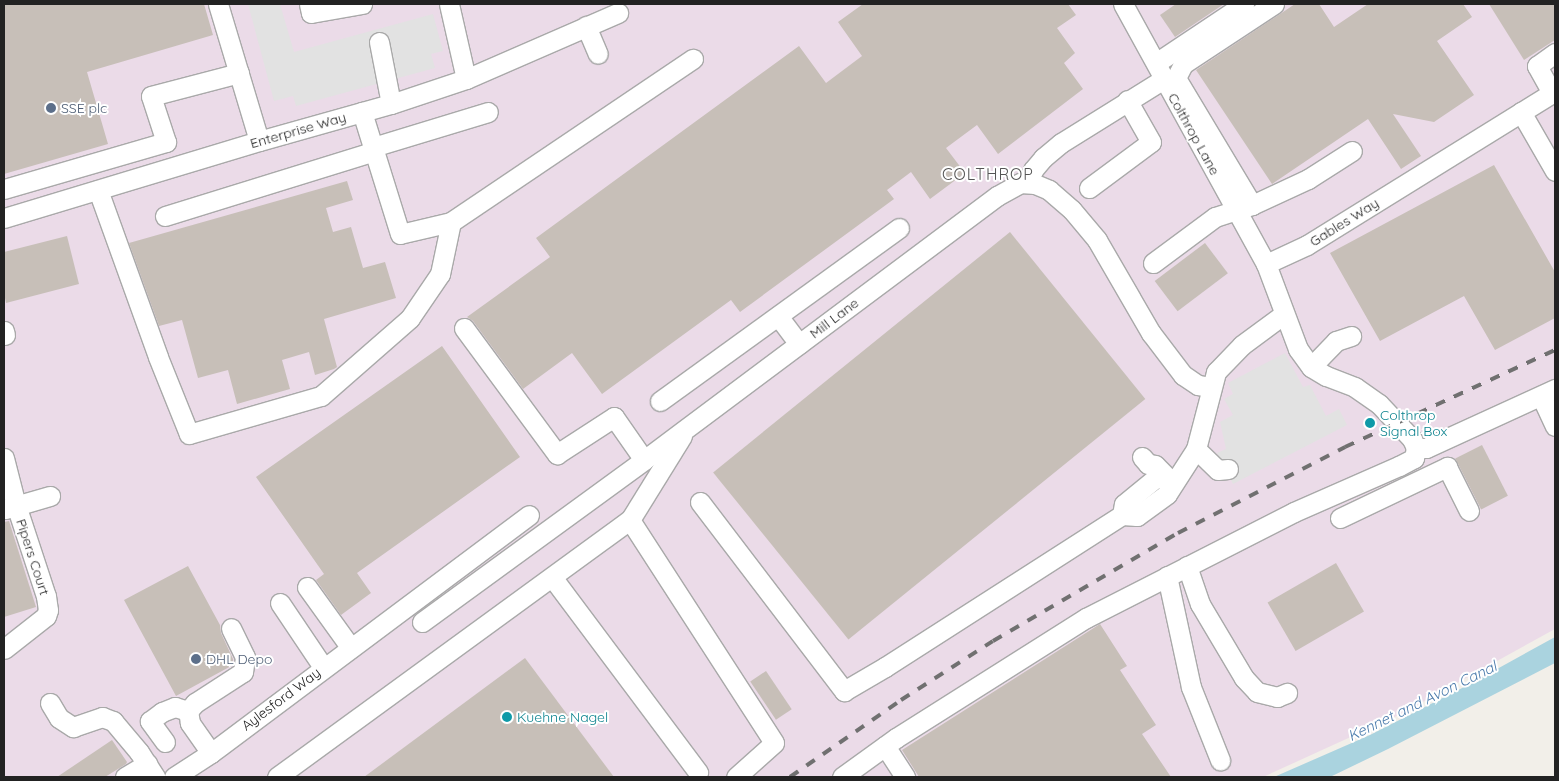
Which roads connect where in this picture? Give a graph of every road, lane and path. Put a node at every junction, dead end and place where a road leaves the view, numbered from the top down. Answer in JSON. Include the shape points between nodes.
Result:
{"nodes":[{"id":1,"x":218,"y":4,"type":"edge"},
{"id":2,"x":309,"y":4,"type":"edge"},
{"id":3,"x":362,"y":4,"type":"edge"},
{"id":4,"x":449,"y":4,"type":"edge"},
{"id":5,"x":1123,"y":4,"type":"edge"},
{"id":6,"x":1244,"y":4,"type":"edge"},
{"id":7,"x":1274,"y":4,"type":"edge"},
{"id":8,"x":618,"y":13,"type":"dead end"},
{"id":9,"x":586,"y":26,"type":"junction"},
{"id":10,"x":379,"y":42,"type":"dead end"},
{"id":11,"x":1555,"y":53,"type":"edge"},
{"id":12,"x":598,"y":54,"type":"dead end"},
{"id":13,"x":693,"y":59,"type":"dead end"},
{"id":14,"x":1160,"y":71,"type":"junction"},
{"id":15,"x":239,"y":73,"type":"junction"},
{"id":16,"x":466,"y":79,"type":"junction"},
{"id":17,"x":1554,"y":92,"type":"edge"},
{"id":18,"x":1127,"y":100,"type":"junction"},
{"id":19,"x":391,"y":104,"type":"junction"},
{"id":20,"x":362,"y":112,"type":"junction"},
{"id":21,"x":488,"y":112,"type":"dead end"},
{"id":22,"x":1521,"y":112,"type":"junction"},
{"id":23,"x":259,"y":141,"type":"junction"},
{"id":24,"x":373,"y":146,"type":"junction"},
{"id":25,"x":1352,"y":151,"type":"dead end"},
{"id":26,"x":1555,"y":171,"type":"edge"},
{"id":27,"x":1028,"y":182,"type":"junction"},
{"id":28,"x":1089,"y":188,"type":"dead end"},
{"id":29,"x":4,"y":189,"type":"edge"},
{"id":30,"x":98,"y":190,"type":"junction"},
{"id":31,"x":1244,"y":207,"type":"junction"},
{"id":32,"x":165,"y":216,"type":"dead end"},
{"id":33,"x":4,"y":218,"type":"edge"},
{"id":34,"x":450,"y":222,"type":"junction"},
{"id":35,"x":914,"y":258,"type":"junction"},
{"id":36,"x":1153,"y":263,"type":"dead end"},
{"id":37,"x":1266,"y":264,"type":"junction"},
{"id":38,"x":1284,"y":314,"type":"junction"},
{"id":39,"x":778,"y":316,"type":"junction"},
{"id":40,"x":464,"y":328,"type":"dead end"},
{"id":41,"x":1351,"y":336,"type":"dead end"},
{"id":42,"x":800,"y":344,"type":"junction"},
{"id":43,"x":1311,"y":367,"type":"junction"},
{"id":44,"x":1211,"y":388,"type":"junction"},
{"id":45,"x":1548,"y":392,"type":"edge"},
{"id":46,"x":660,"y":401,"type":"dead end"},
{"id":47,"x":688,"y":426,"type":"junction"},
{"id":48,"x":1555,"y":426,"type":"edge"},
{"id":49,"x":1416,"y":448,"type":"junction"},
{"id":50,"x":1196,"y":449,"type":"junction"},
{"id":51,"x":1149,"y":457,"type":"dead end"},
{"id":52,"x":4,"y":458,"type":"edge"},
{"id":53,"x":644,"y":460,"type":"junction"},
{"id":54,"x":1228,"y":469,"type":"dead end"},
{"id":55,"x":1173,"y":483,"type":"junction"},
{"id":56,"x":50,"y":496,"type":"dead end"},
{"id":57,"x":1323,"y":498,"type":"junction"},
{"id":58,"x":700,"y":502,"type":"dead end"},
{"id":59,"x":10,"y":507,"type":"edge"},
{"id":60,"x":1469,"y":512,"type":"dead end"},
{"id":61,"x":529,"y":515,"type":"dead end"},
{"id":62,"x":630,"y":520,"type":"junction"},
{"id":63,"x":1187,"y":566,"type":"junction"},
{"id":64,"x":1167,"y":576,"type":"junction"},
{"id":65,"x":552,"y":577,"type":"junction"},
{"id":66,"x":307,"y":587,"type":"dead end"},
{"id":67,"x":280,"y":603,"type":"dead end"},
{"id":68,"x":422,"y":622,"type":"dead end"},
{"id":69,"x":231,"y":628,"type":"dead end"},
{"id":70,"x":351,"y":648,"type":"junction"},
{"id":71,"x":4,"y":649,"type":"edge"},
{"id":72,"x":323,"y":667,"type":"junction"},
{"id":73,"x":1287,"y":693,"type":"dead end"},
{"id":74,"x":50,"y":703,"type":"dead end"},
{"id":75,"x":188,"y":711,"type":"junction"},
{"id":76,"x":165,"y":742,"type":"dead end"},
{"id":77,"x":885,"y":746,"type":"junction"},
{"id":78,"x":211,"y":753,"type":"junction"},
{"id":79,"x":1220,"y":760,"type":"dead end"},
{"id":80,"x":151,"y":771,"type":"edge"},
{"id":81,"x":698,"y":772,"type":"dead end"},
{"id":82,"x":125,"y":777,"type":"edge"},
{"id":83,"x":174,"y":777,"type":"edge"},
{"id":84,"x":277,"y":777,"type":"edge"},
{"id":85,"x":736,"y":777,"type":"edge"},
{"id":86,"x":842,"y":777,"type":"edge"},
{"id":87,"x":905,"y":777,"type":"edge"}],
"edges":[{"from":1,"to":15,"type":"street"},
{"from":2,"to":3,"type":"street","via":[[311,14]]},
{"from":4,"to":16,"type":"street"},
{"from":5,"to":14,"type":"street","name":"Colthrop Lane"},
{"from":6,"to":14,"type":"street"},
{"from":7,"to":31,"type":"street","via":[[1183,64],[1176,78]]},
{"from":8,"to":9,"type":"street","name":"Enterprise Way"},
{"from":9,"to":12,"type":"street"},
{"from":9,"to":16,"type":"street","name":"Enterprise Way"},
{"from":10,"to":19,"type":"street"},
{"from":11,"to":17,"type":"street","via":[[1537,66]]},
{"from":13,"to":34,"type":"street"},
{"from":14,"to":18,"type":"street"},
{"from":14,"to":31,"type":"street","name":"Colthrop Lane"},
{"from":15,"to":23,"type":"street"},
{"from":15,"to":29,"type":"street","via":[[151,96],[166,142]]},
{"from":16,"to":19,"type":"street","name":"Enterprise Way"},
{"from":17,"to":22,"type":"street","name":"Gables Way"},
{"from":18,"to":27,"type":"street","via":[[1043,158]]},
{"from":18,"to":28,"type":"street","via":[[1151,142]]},
{"from":19,"to":20,"type":"street","name":"Enterprise Way"},
{"from":20,"to":23,"type":"street","name":"Enterprise Way"},
{"from":20,"to":24,"type":"street"},
{"from":21,"to":24,"type":"street"},
{"from":22,"to":26,"type":"street"},
{"from":22,"to":37,"type":"street","name":"Gables Way","via":[[1306,245]]},
{"from":23,"to":30,"type":"street","name":"Enterprise Way"},
{"from":24,"to":32,"type":"street","via":[[368,153]]},
{"from":24,"to":34,"type":"street","via":[[400,234]]},
{"from":25,"to":31,"type":"street","via":[[1308,179]]},
{"from":27,"to":35,"type":"street","name":"Mill Lane","via":[[997,196]]},
{"from":27,"to":44,"type":"street","via":[[1049,190],[1072,210],[1097,240],[1151,333],[1183,375]]},
{"from":30,"to":33,"type":"street","name":"Enterprise Way"},
{"from":30,"to":34,"type":"street","via":[[189,434],[321,396],[410,318],[440,274]]},
{"from":31,"to":36,"type":"street","via":[[1216,217]]},
{"from":31,"to":37,"type":"street","name":"Colthrop Lane"},
{"from":35,"to":39,"type":"street","via":[[896,231]]},
{"from":35,"to":42,"type":"street","name":"Mill Lane"},
{"from":37,"to":38,"type":"street"},
{"from":38,"to":43,"type":"street","via":[[1298,349]]},
{"from":38,"to":44,"type":"street","via":[[1225,360],[1216,372]]},
{"from":39,"to":42,"type":"street"},
{"from":39,"to":46,"type":"street"},
{"from":40,"to":53,"type":"street","via":[[557,454],[614,417]]},
{"from":41,"to":43,"type":"street","via":[[1336,341]]},
{"from":42,"to":47,"type":"street","name":"Mill Lane"},
{"from":43,"to":49,"type":"street","via":[[1366,394],[1408,432]]},
{"from":44,"to":50,"type":"street"},
{"from":45,"to":48,"type":"street"},
{"from":45,"to":49,"type":"street","via":[[1426,448]]},
{"from":47,"to":53,"type":"street","name":"Mill Lane"},
{"from":47,"to":62,"type":"street"},
{"from":49,"to":57,"type":"street","via":[[1416,454],[1408,462]]},
{"from":50,"to":54,"type":"street","via":[[1218,470]]},
{"from":50,"to":55,"type":"street"},
{"from":51,"to":55,"type":"street"},
{"from":52,"to":59,"type":"street"},
{"from":53,"to":68,"type":"street","name":"Mill Lane"},
{"from":55,"to":58,"type":"street","via":[[1157,476],[1124,504],[1122,515],[844,691]]},
{"from":56,"to":59,"type":"street"},
{"from":57,"to":60,"type":"street","via":[[1342,522],[1447,467]]},
{"from":57,"to":63,"type":"street"},
{"from":59,"to":71,"type":"street","name":"Pipers Court","via":[[46,596],[48,610],[46,616]]},
{"from":61,"to":70,"type":"street","name":"Aylesford Way"},
{"from":62,"to":65,"type":"street"},
{"from":62,"to":85,"type":"street","via":[[774,743]]},
{"from":63,"to":64,"type":"street"},
{"from":63,"to":73,"type":"street","via":[[1200,604],[1244,678],[1257,692],[1277,697]]},
{"from":64,"to":77,"type":"street","via":[[1086,618]]},
{"from":64,"to":79,"type":"street","via":[[1191,688]]},
{"from":65,"to":81,"type":"street"},
{"from":65,"to":84,"type":"street"},
{"from":66,"to":70,"type":"street"},
{"from":67,"to":72,"type":"street"},
{"from":69,"to":75,"type":"street","via":[[246,657],[243,672]]},
{"from":70,"to":72,"type":"street","name":"Aylesford Way"},
{"from":72,"to":78,"type":"street","name":"Aylesford Way"},
{"from":74,"to":80,"type":"street","via":[[60,718],[73,726],[102,717],[113,721]]},
{"from":75,"to":76,"type":"street","via":[[175,707],[150,721]]},
{"from":75,"to":78,"type":"street","via":[[190,723]]},
{"from":77,"to":86,"type":"street"},
{"from":77,"to":87,"type":"street"},
{"from":78,"to":83,"type":"street","name":"Aylesford Way"},
{"from":80,"to":82,"type":"street"}]}
